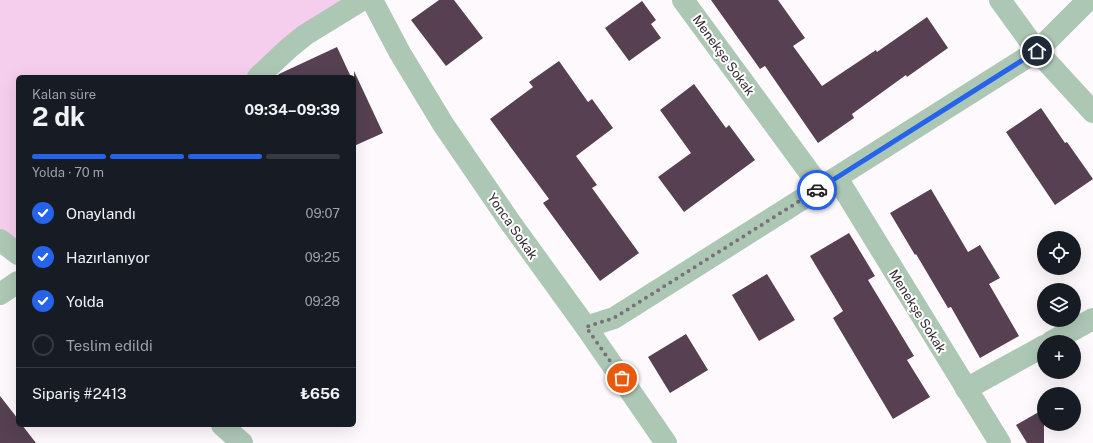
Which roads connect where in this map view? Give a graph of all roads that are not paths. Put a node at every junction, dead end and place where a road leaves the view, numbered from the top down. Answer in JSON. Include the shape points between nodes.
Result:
{"nodes":[{"id":1,"x":362,"y":0,"type":"edge"},
{"id":2,"x":372,"y":0,"type":"edge"},
{"id":3,"x":683,"y":0,"type":"edge"},
{"id":4,"x":1000,"y":0,"type":"edge"},
{"id":5,"x":1088,"y":0,"type":"edge"},
{"id":6,"x":1037,"y":51,"type":"junction"},
{"id":7,"x":260,"y":75,"type":"edge"},
{"id":8,"x":1093,"y":112,"type":"edge"},
{"id":9,"x":829,"y":183,"type":"junction"},
{"id":10,"x":0,"y":240,"type":"edge"},
{"id":11,"x":16,"y":252,"type":"edge"},
{"id":12,"x":16,"y":283,"type":"edge"},
{"id":13,"x":0,"y":294,"type":"edge"},
{"id":14,"x":1093,"y":319,"type":"edge"},
{"id":15,"x":586,"y":327,"type":"junction"},
{"id":16,"x":1064,"y":335,"type":"edge"},
{"id":17,"x":1037,"y":350,"type":"edge"},
{"id":18,"x":966,"y":389,"type":"junction"},
{"id":19,"x":224,"y":427,"type":"edge"},
{"id":20,"x":242,"y":443,"type":"edge"},
{"id":21,"x":666,"y":443,"type":"edge"},
{"id":22,"x":1000,"y":443,"type":"edge"}],
"edges":[{"from":1,"to":7,"type":"street","via":[[305,35]]},
{"from":2,"to":15,"type":"street","name":"Yonca Sokak","via":[[400,53],[443,124]]},
{"from":3,"to":9,"type":"street","name":"Menekşe Sokak"},
{"from":4,"to":6,"type":"street"},
{"from":5,"to":6,"type":"street"},
{"from":6,"to":8,"type":"street"},
{"from":6,"to":9,"type":"street"},
{"from":9,"to":15,"type":"street","via":[[614,318]]},
{"from":9,"to":18,"type":"street","name":"Menekşe Sokak"},
{"from":10,"to":11,"type":"street"},
{"from":12,"to":13,"type":"street"},
{"from":14,"to":16,"type":"street"},
{"from":15,"to":21,"type":"street","name":"Yonca Sokak"},
{"from":17,"to":18,"type":"street"},
{"from":18,"to":22,"type":"street","name":"Menekşe Sokak"},
{"from":19,"to":20,"type":"street"}]}
